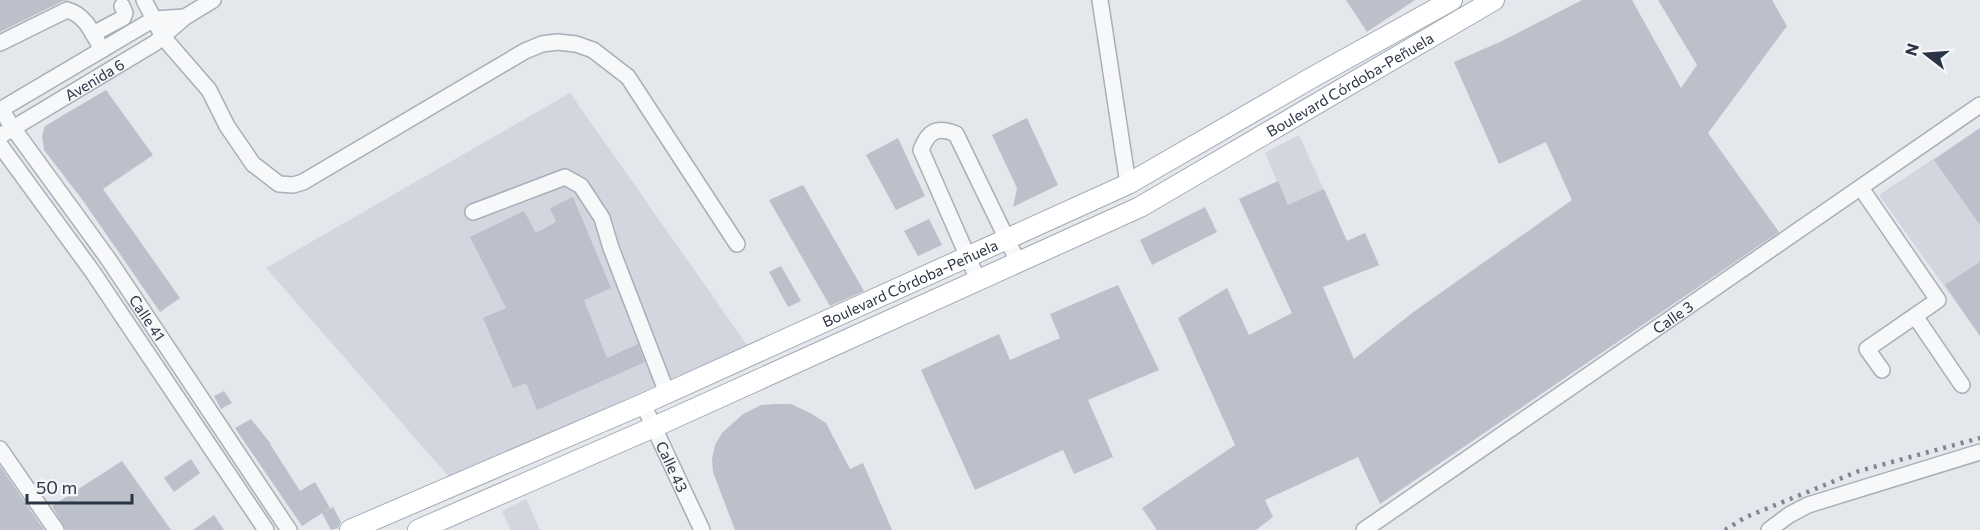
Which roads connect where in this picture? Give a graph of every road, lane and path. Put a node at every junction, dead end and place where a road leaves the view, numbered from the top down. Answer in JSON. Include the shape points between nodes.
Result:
{"nodes":[{"id":1,"x":144,"y":0,"type":"edge"},
{"id":2,"x":213,"y":0,"type":"edge"},
{"id":3,"x":1100,"y":0,"type":"edge"},
{"id":4,"x":1452,"y":0,"type":"edge"},
{"id":5,"x":1494,"y":0,"type":"edge"},
{"id":6,"x":122,"y":6,"type":"dead end"},
{"id":7,"x":184,"y":17,"type":"junction"},
{"id":8,"x":154,"y":20,"type":"junction"},
{"id":9,"x":93,"y":34,"type":"junction"},
{"id":10,"x":163,"y":37,"type":"junction"},
{"id":11,"x":0,"y":43,"type":"edge"},
{"id":12,"x":102,"y":50,"type":"junction"},
{"id":13,"x":1980,"y":105,"type":"edge"},
{"id":14,"x":1,"y":109,"type":"edge"},
{"id":15,"x":6,"y":132,"type":"edge"},
{"id":16,"x":0,"y":145,"type":"edge"},
{"id":17,"x":1128,"y":184,"type":"junction"},
{"id":18,"x":1861,"y":188,"type":"junction"},
{"id":19,"x":1140,"y":207,"type":"junction"},
{"id":20,"x":473,"y":212,"type":"dead end"},
{"id":21,"x":1007,"y":239,"type":"junction"},
{"id":22,"x":737,"y":244,"type":"dead end"},
{"id":23,"x":968,"y":257,"type":"junction"},
{"id":24,"x":109,"y":260,"type":"junction"},
{"id":25,"x":1018,"y":262,"type":"junction"},
{"id":26,"x":92,"y":271,"type":"junction"},
{"id":27,"x":978,"y":280,"type":"junction"},
{"id":28,"x":1915,"y":316,"type":"junction"},
{"id":29,"x":1882,"y":370,"type":"dead end"},
{"id":30,"x":1962,"y":385,"type":"dead end"},
{"id":31,"x":667,"y":393,"type":"junction"},
{"id":32,"x":643,"y":404,"type":"junction"},
{"id":33,"x":217,"y":419,"type":"junction"},
{"id":34,"x":654,"y":427,"type":"junction"},
{"id":35,"x":200,"y":429,"type":"junction"},
{"id":36,"x":0,"y":449,"type":"edge"},
{"id":37,"x":1980,"y":452,"type":"edge"},
{"id":38,"x":56,"y":530,"type":"edge"},
{"id":39,"x":266,"y":530,"type":"edge"},
{"id":40,"x":289,"y":530,"type":"edge"},
{"id":41,"x":350,"y":530,"type":"edge"},
{"id":42,"x":418,"y":530,"type":"edge"},
{"id":43,"x":702,"y":530,"type":"edge"},
{"id":44,"x":1364,"y":530,"type":"edge"},
{"id":45,"x":1769,"y":530,"type":"edge"}],
"edges":[{"from":1,"to":8,"type":"street"},
{"from":2,"to":7,"type":"street","name":"Avenida 6"},
{"from":3,"to":17,"type":"street"},
{"from":4,"to":17,"type":"main road","name":"Boulevard Córdoba-Peñuela"},
{"from":5,"to":19,"type":"main road","name":"Boulevard Córdoba-Peñuela"},
{"from":6,"to":9,"type":"street","via":[[123,18]]},
{"from":7,"to":8,"type":"street","name":"Avenida 6"},
{"from":7,"to":10,"type":"street","name":"Avenida 6"},
{"from":8,"to":10,"type":"street"},
{"from":8,"to":12,"type":"street","name":"Avenida 6"},
{"from":9,"to":11,"type":"street","via":[[78,14],[67,10]]},
{"from":9,"to":12,"type":"street"},
{"from":10,"to":15,"type":"street","name":"Avenida 6"},
{"from":10,"to":22,"type":"street","via":[[209,90],[253,164],[285,185],[303,182],[525,51],[557,42],[584,47],[628,77]]},
{"from":12,"to":14,"type":"street","name":"Avenida 6"},
{"from":13,"to":18,"type":"street","name":"Calle 3"},
{"from":14,"to":15,"type":"street","name":"Calle 41"},
{"from":15,"to":24,"type":"street","name":"Calle 41"},
{"from":16,"to":26,"type":"street","name":"Calle 41"},
{"from":17,"to":19,"type":"main road"},
{"from":17,"to":21,"type":"main road","name":"Boulevard Córdoba-Peñuela"},
{"from":18,"to":28,"type":"street","via":[[1938,300]]},
{"from":18,"to":44,"type":"street","name":"Calle 3"},
{"from":19,"to":25,"type":"main road","name":"Boulevard Córdoba-Peñuela"},
{"from":20,"to":31,"type":"street","via":[[565,177],[581,186],[602,218]]},
{"from":21,"to":23,"type":"main road","name":"Boulevard Córdoba-Peñuela"},
{"from":21,"to":23,"type":"street","via":[[956,134],[945,129],[933,132],[921,150]]},
{"from":21,"to":25,"type":"street"},
{"from":23,"to":27,"type":"street"},
{"from":23,"to":31,"type":"main road","name":"Boulevard Córdoba-Peñuela"},
{"from":24,"to":26,"type":"street"},
{"from":24,"to":33,"type":"street","name":"Calle 41"},
{"from":25,"to":27,"type":"main road","name":"Boulevard Córdoba-Peñuela"},
{"from":26,"to":35,"type":"street","name":"Calle 41"},
{"from":27,"to":34,"type":"main road","name":"Boulevard Córdoba-Peñuela"},
{"from":28,"to":29,"type":"street","via":[[1867,349]]},
{"from":28,"to":30,"type":"street"},
{"from":31,"to":32,"type":"main road","name":"Boulevard Córdoba-Peñuela"},
{"from":32,"to":34,"type":"street","name":"Calle 43"},
{"from":32,"to":41,"type":"main road","name":"Boulevard Córdoba-Peñuela"},
{"from":33,"to":35,"type":"street"},
{"from":33,"to":40,"type":"street","name":"Calle 41"},
{"from":34,"to":42,"type":"main road","name":"Boulevard Córdoba-Peñuela"},
{"from":34,"to":43,"type":"street","name":"Calle 43"},
{"from":35,"to":39,"type":"street","name":"Calle 41"},
{"from":36,"to":38,"type":"street"},
{"from":37,"to":45,"type":"street","via":[[1808,505]]}]}
